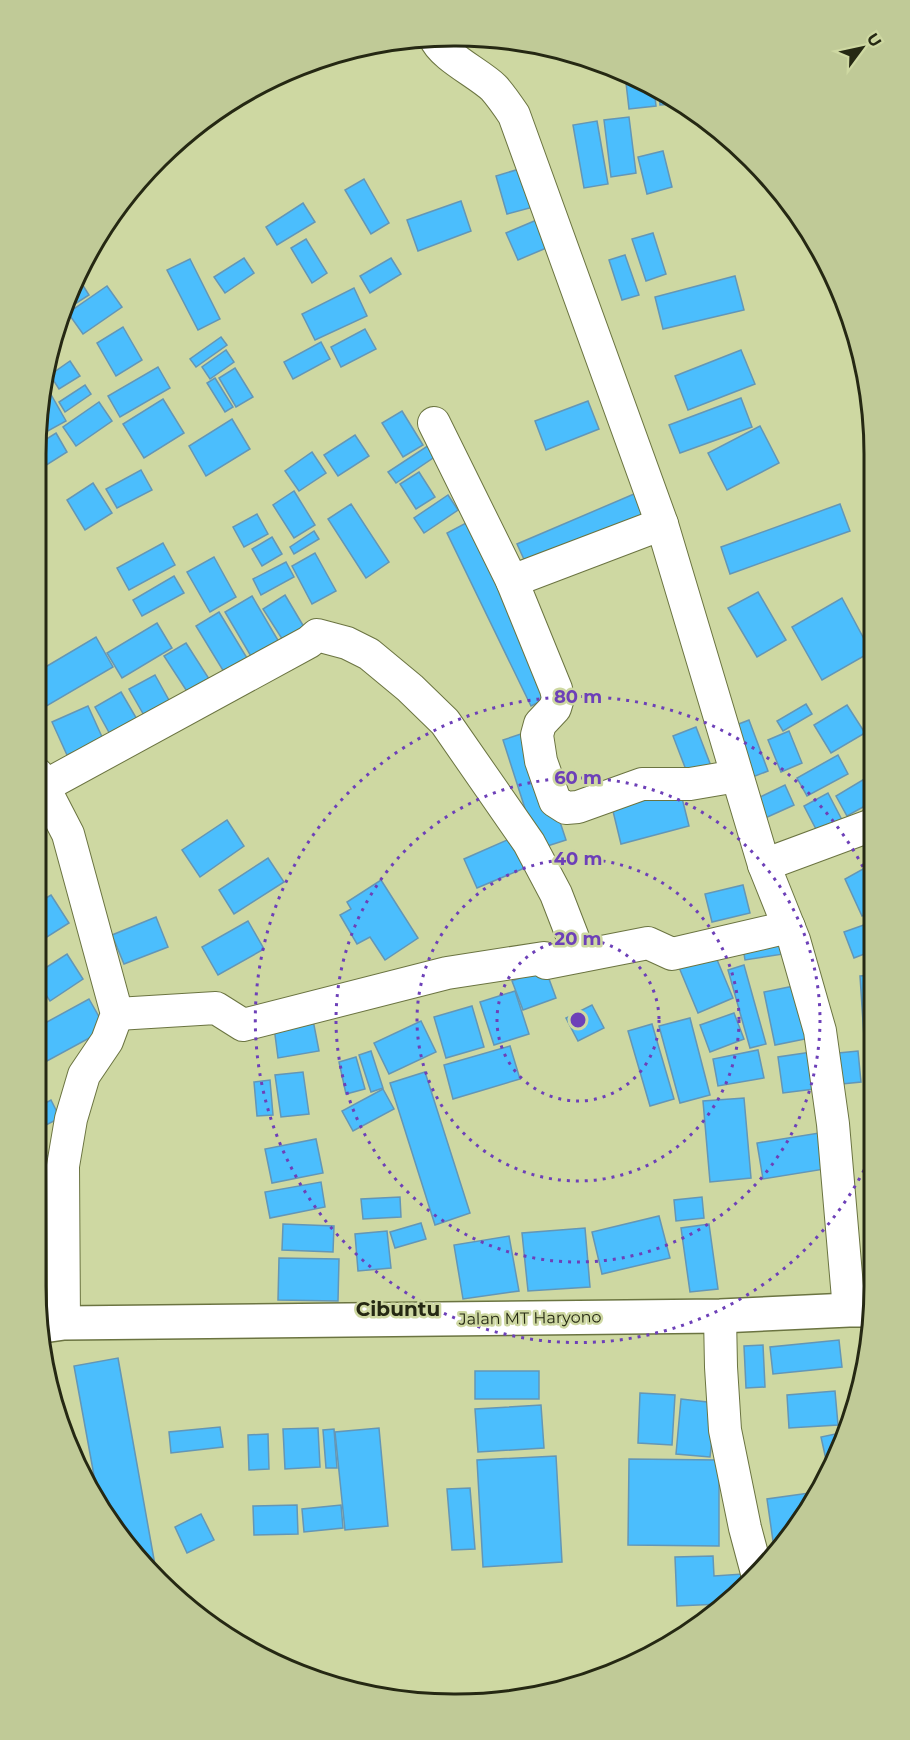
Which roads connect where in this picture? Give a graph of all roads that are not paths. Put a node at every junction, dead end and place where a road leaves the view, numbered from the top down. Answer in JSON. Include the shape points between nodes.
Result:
{"nodes":[{"id":1,"x":440,"y":47,"type":"edge"},
{"id":2,"x":434,"y":423,"type":"dead end"},
{"id":3,"x":662,"y":524,"type":"junction"},
{"id":4,"x":512,"y":581,"type":"junction"},
{"id":5,"x":737,"y":776,"type":"junction"},
{"id":6,"x":46,"y":778,"type":"edge"},
{"id":7,"x":46,"y":792,"type":"edge"},
{"id":8,"x":864,"y":828,"type":"edge"},
{"id":9,"x":764,"y":865,"type":"junction"},
{"id":10,"x":789,"y":927,"type":"junction"},
{"id":11,"x":580,"y":956,"type":"junction"},
{"id":12,"x":117,"y":1014,"type":"junction"},
{"id":13,"x":861,"y":1310,"type":"edge"},
{"id":14,"x":720,"y":1316,"type":"junction"},
{"id":15,"x":53,"y":1324,"type":"edge"},
{"id":16,"x":754,"y":1563,"type":"edge"}],
"edges":[{"from":1,"to":3,"type":"street","via":[[494,88],[514,115]]},
{"from":2,"to":4,"type":"street"},
{"from":3,"to":4,"type":"street"},
{"from":3,"to":5,"type":"street"},
{"from":4,"to":5,"type":"street","via":[[558,698],[537,735],[555,801],[566,808],[578,807],[642,784],[690,784]]},
{"from":5,"to":9,"type":"street"},
{"from":6,"to":11,"type":"street","via":[[317,635],[347,643],[369,654],[445,722],[529,843],[556,894]]},
{"from":7,"to":12,"type":"street","via":[[68,834]]},
{"from":8,"to":9,"type":"street"},
{"from":9,"to":10,"type":"street"},
{"from":10,"to":11,"type":"street","via":[[672,954],[648,943]]},
{"from":10,"to":13,"type":"street","via":[[820,1031]]},
{"from":11,"to":12,"type":"street","via":[[447,973],[243,1025],[216,1008]]},
{"from":12,"to":15,"type":"street","via":[[108,1041],[84,1075],[71,1119],[63,1166]]},
{"from":13,"to":14,"type":"main road","name":"Jalan MT Haryono"},
{"from":14,"to":15,"type":"main road","name":"Jalan MT Haryono"},
{"from":14,"to":16,"type":"street","via":[[725,1430]]}]}
